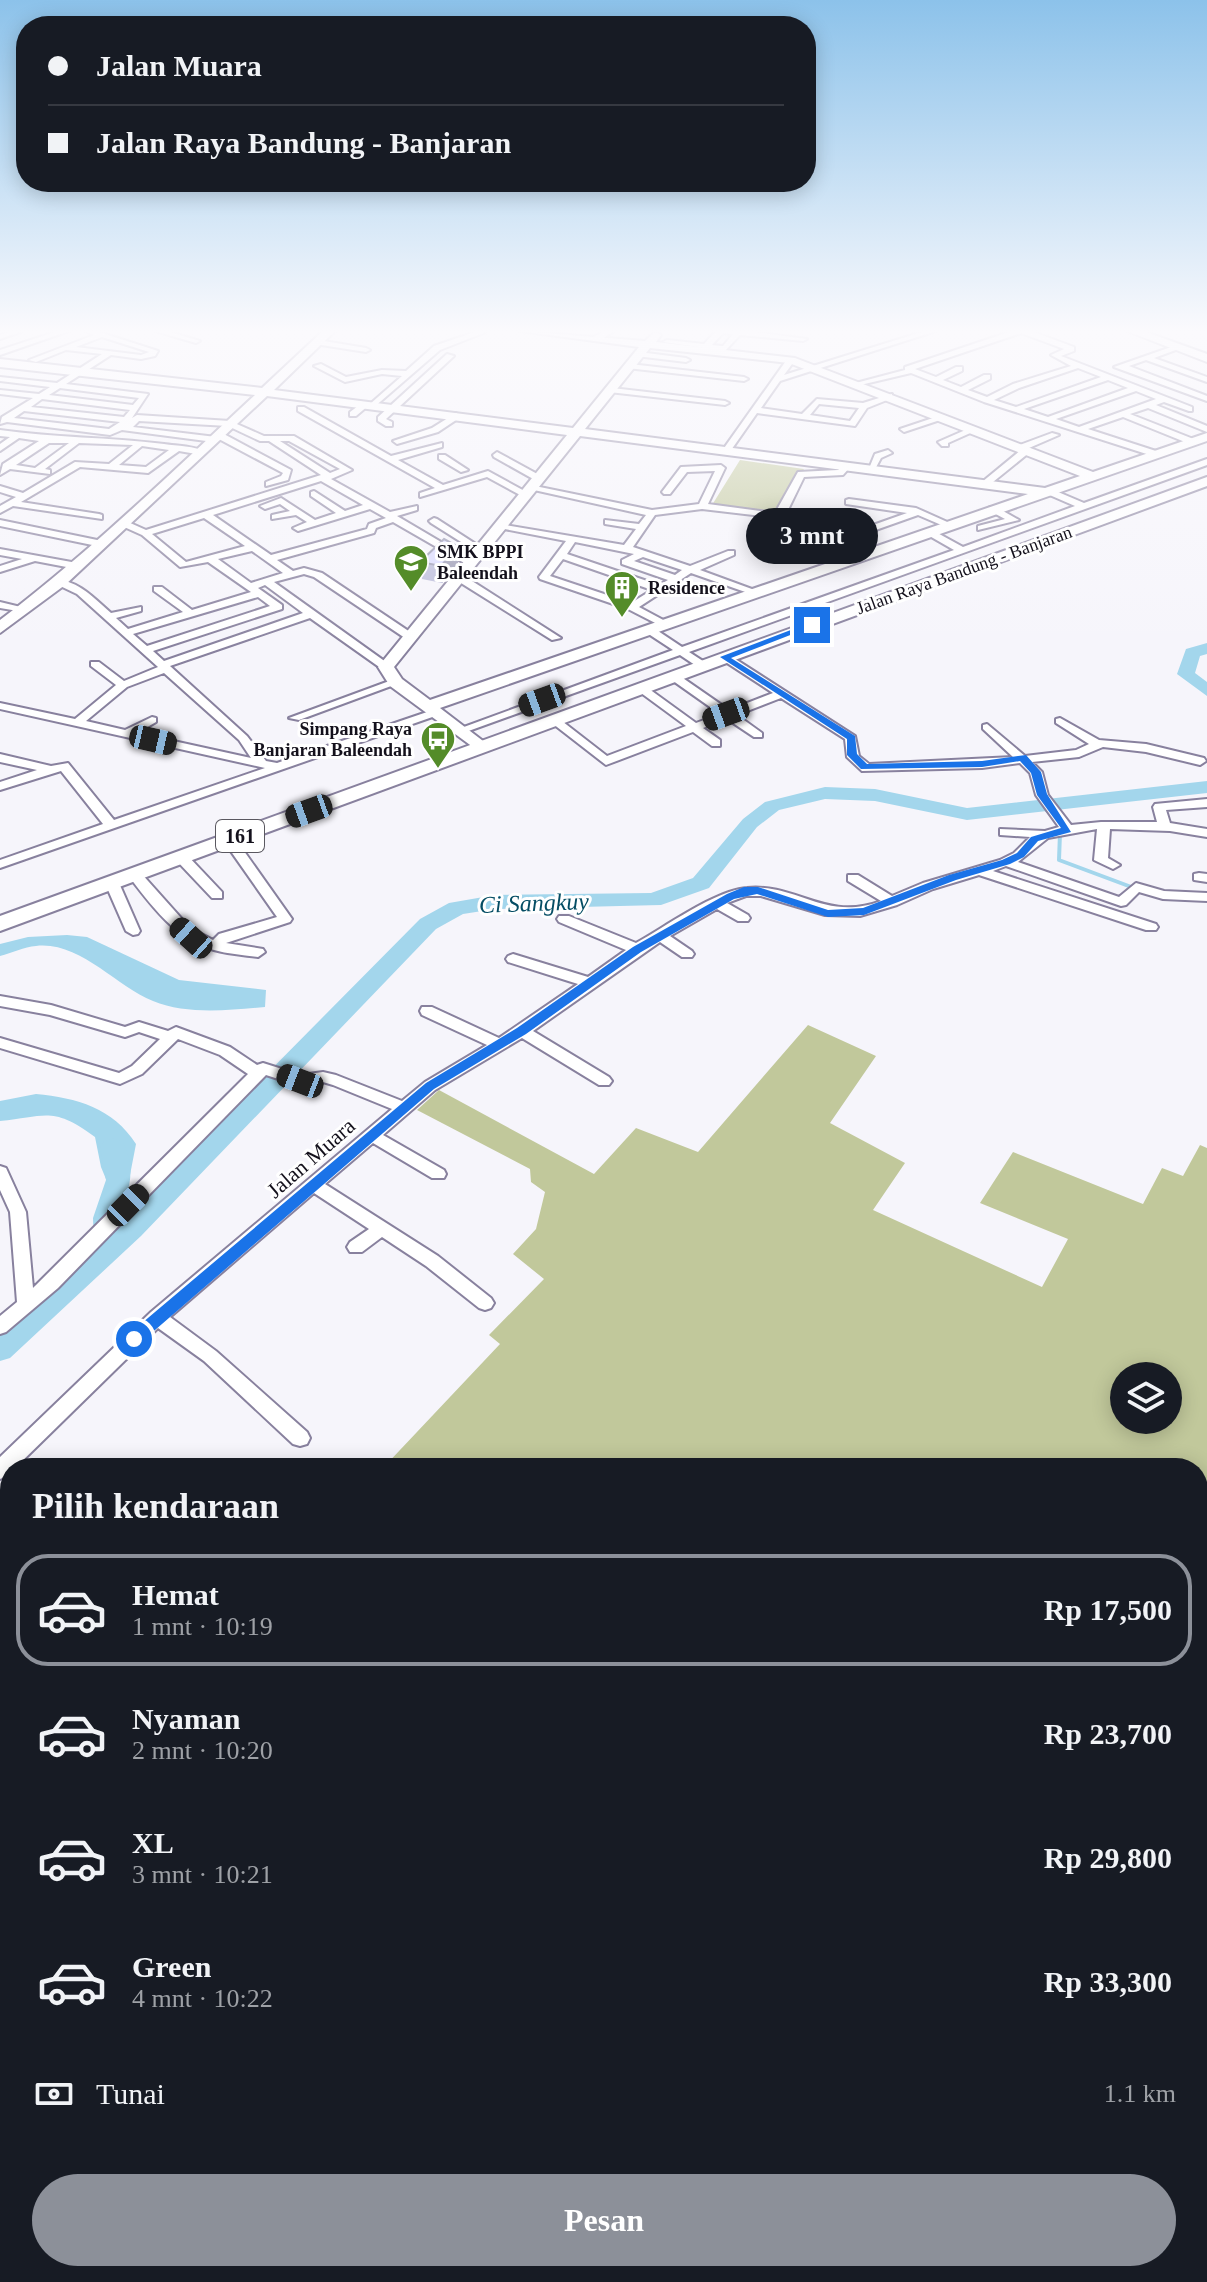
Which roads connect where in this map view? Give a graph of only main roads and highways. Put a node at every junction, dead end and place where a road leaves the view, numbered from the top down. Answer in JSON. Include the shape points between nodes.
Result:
{"nodes":[{"id":1,"x":216,"y":437,"type":"edge"},
{"id":2,"x":573,"y":437,"type":"edge"},
{"id":3,"x":621,"y":437,"type":"edge"},
{"id":4,"x":993,"y":437,"type":"edge"},
{"id":5,"x":1200,"y":439,"type":"edge"},
{"id":6,"x":1092,"y":476,"type":"junction"},
{"id":7,"x":1207,"y":481,"type":"edge"},
{"id":8,"x":1046,"y":492,"type":"junction"},
{"id":9,"x":0,"y":628,"type":"edge"},
{"id":10,"x":432,"y":709,"type":"junction"},
{"id":11,"x":481,"y":748,"type":"junction"},
{"id":12,"x":0,"y":924,"type":"edge"}],
"edges":[{"from":1,"to":9,"type":"main road","via":[[64,584]]},
{"from":2,"to":10,"type":"main road","via":[[386,667],[396,682]]},
{"from":3,"to":8,"type":"main road"},
{"from":4,"to":6,"type":"main road"},
{"from":5,"to":6,"type":"main road"},
{"from":6,"to":8,"type":"main road"},
{"from":7,"to":11,"type":"main road","name":"Jalan Raya Bandung - Banjaran","number":"161"},
{"from":8,"to":10,"type":"main road"},
{"from":10,"to":11,"type":"main road"},
{"from":11,"to":12,"type":"main road","name":"Jalan Raya Bandung - Banjaran","number":"161"}]}
